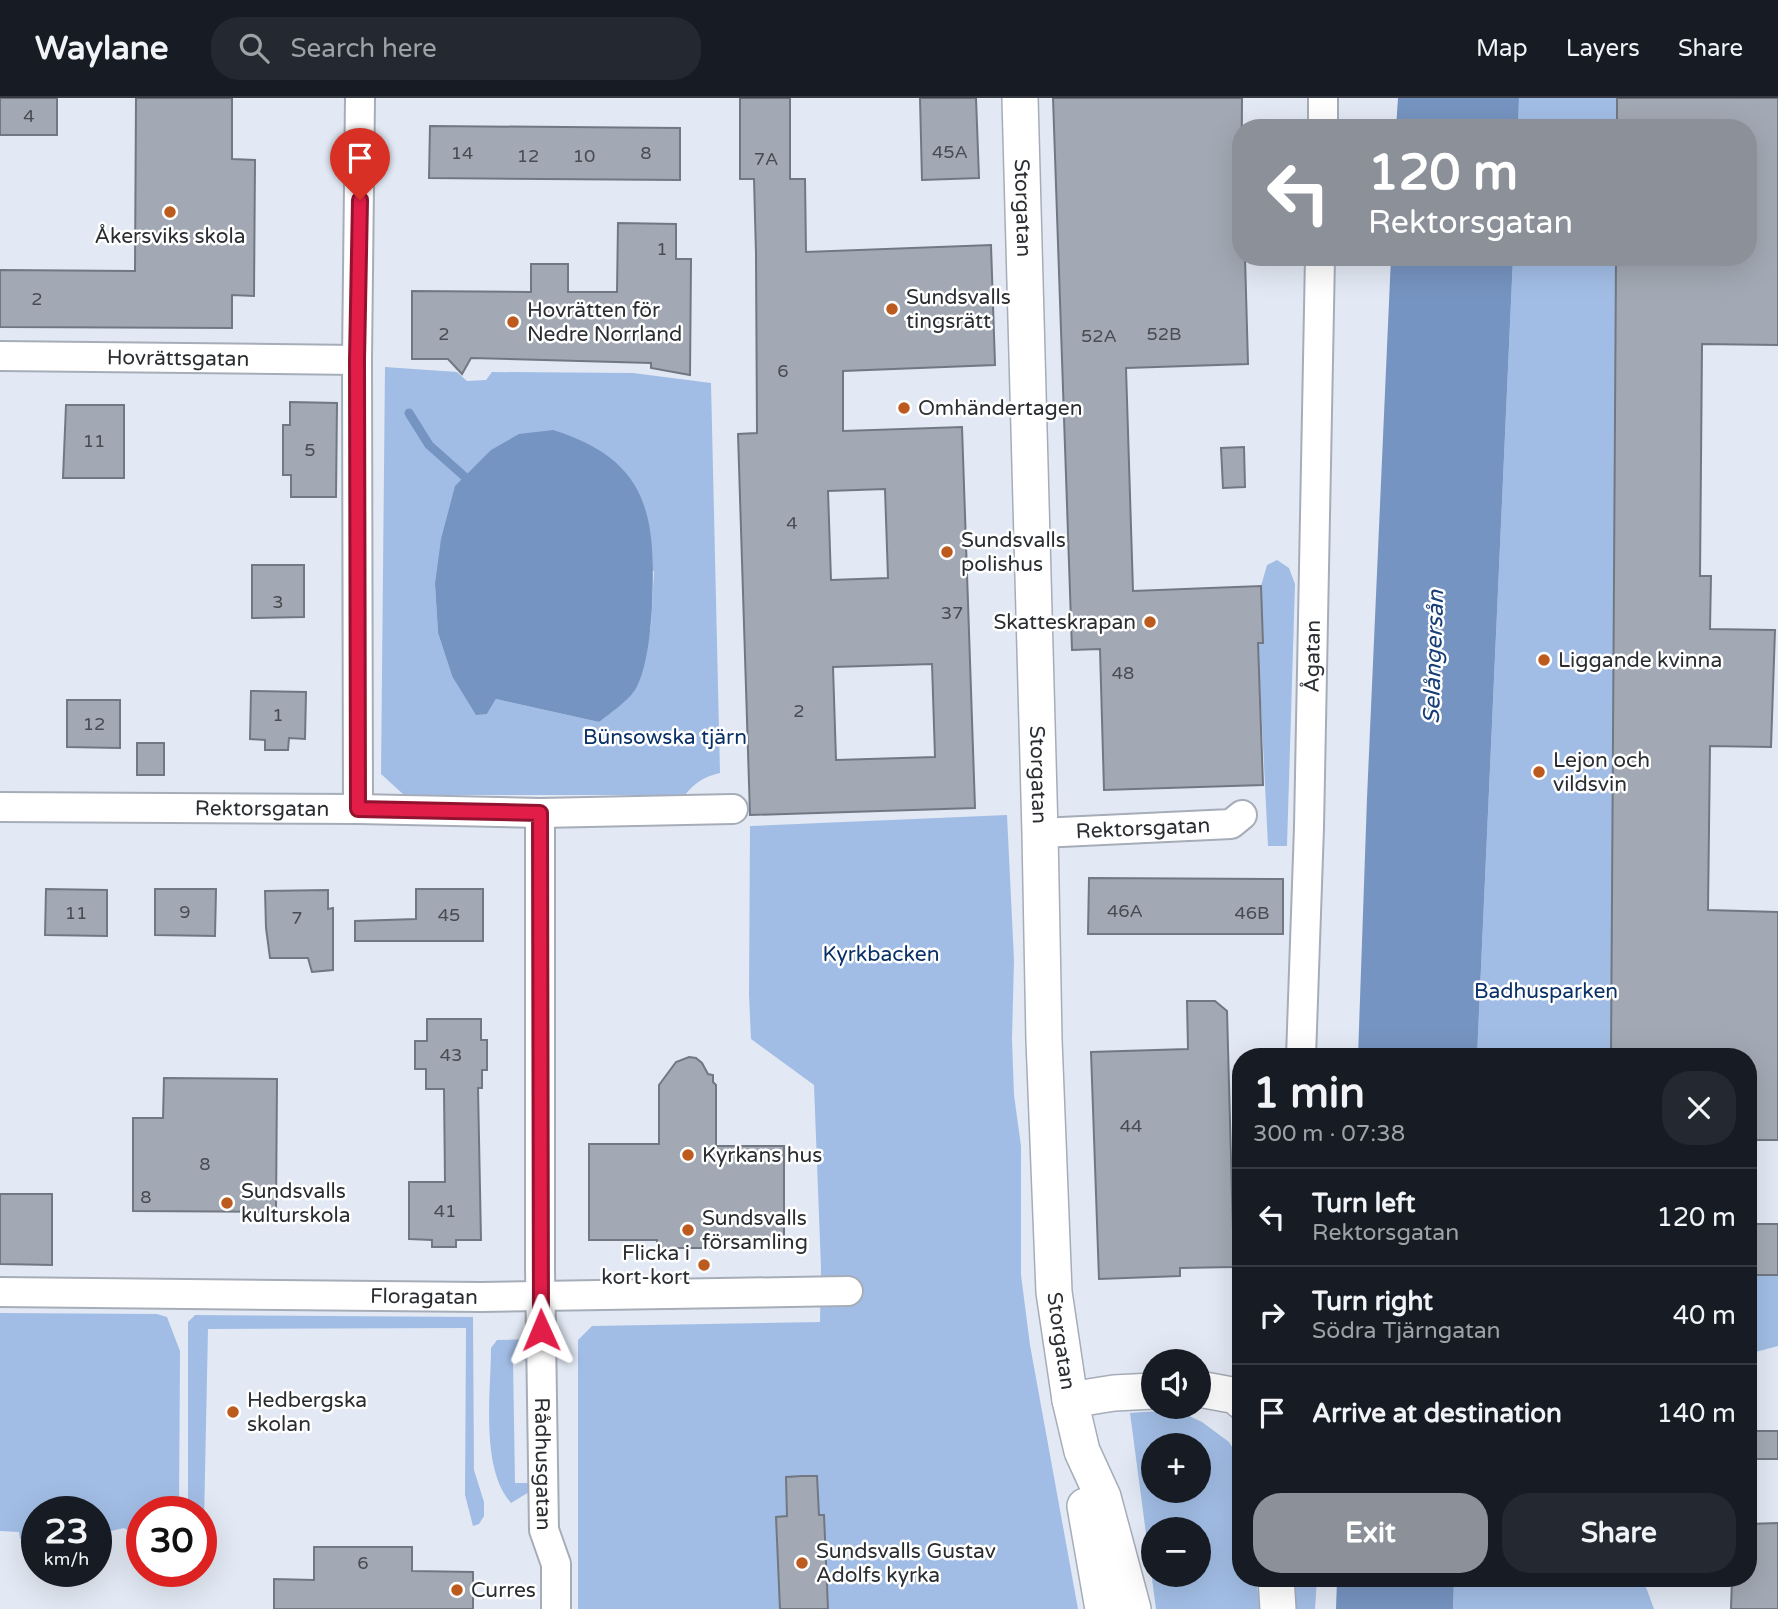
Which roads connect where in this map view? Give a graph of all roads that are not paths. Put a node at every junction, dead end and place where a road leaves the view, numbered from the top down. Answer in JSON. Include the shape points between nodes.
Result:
{"nodes":[{"id":1,"x":360,"y":98,"type":"edge"},
{"id":2,"x":1020,"y":98,"type":"edge"},
{"id":3,"x":1323,"y":98,"type":"edge"},
{"id":4,"x":1323,"y":119,"type":"edge"},
{"id":5,"x":1320,"y":266,"type":"edge"},
{"id":6,"x":0,"y":356,"type":"edge"},
{"id":7,"x":357,"y":360,"type":"junction"},
{"id":8,"x":0,"y":807,"type":"edge"},
{"id":9,"x":358,"y":809,"type":"junction"},
{"id":10,"x":733,"y":809,"type":"dead end"},
{"id":11,"x":540,"y":813,"type":"junction"},
{"id":12,"x":1242,"y":815,"type":"dead end"},
{"id":13,"x":1040,"y":833,"type":"junction"},
{"id":14,"x":1301,"y":1048,"type":"edge"},
{"id":15,"x":848,"y":1291,"type":"dead end"},
{"id":16,"x":0,"y":1292,"type":"edge"},
{"id":17,"x":540,"y":1295,"type":"junction"},
{"id":18,"x":1211,"y":1391,"type":"edge"},
{"id":19,"x":1141,"y":1392,"type":"edge"},
{"id":20,"x":1232,"y":1395,"type":"edge"},
{"id":21,"x":1070,"y":1400,"type":"junction"},
{"id":22,"x":1082,"y":1451,"type":"junction"},
{"id":23,"x":1277,"y":1587,"type":"edge"},
{"id":24,"x":556,"y":1609,"type":"edge"},
{"id":25,"x":1103,"y":1609,"type":"edge"},
{"id":26,"x":1133,"y":1609,"type":"edge"},
{"id":27,"x":1279,"y":1609,"type":"edge"}],
"edges":[{"from":1,"to":7,"type":"street"},
{"from":2,"to":13,"type":"street","name":"Storgatan"},
{"from":3,"to":4,"type":"street"},
{"from":5,"to":14,"type":"street","name":"Ågatan"},
{"from":6,"to":7,"type":"street","name":"Hovrättsgatan"},
{"from":7,"to":9,"type":"street"},
{"from":8,"to":9,"type":"street","name":"Rektorsgatan"},
{"from":9,"to":11,"type":"street","name":"Rektorsgatan"},
{"from":10,"to":11,"type":"street","name":"Rektorsgatan"},
{"from":11,"to":17,"type":"street","name":"Rådhusgatan"},
{"from":12,"to":13,"type":"street","name":"Rektorsgatan","via":[[1231,824]]},
{"from":13,"to":21,"type":"street","name":"Storgatan","via":[[1054,1292]]},
{"from":15,"to":17,"type":"street","name":"Floragatan"},
{"from":16,"to":17,"type":"street","name":"Floragatan"},
{"from":17,"to":24,"type":"street","name":"Rådhusgatan","via":[[544,1530],[556,1564]]},
{"from":18,"to":20,"type":"street"},
{"from":19,"to":21,"type":"street"},
{"from":21,"to":22,"type":"street","name":"Storgatan"},
{"from":22,"to":25,"type":"street","name":"Storgatan","via":[[1079,1473]]},
{"from":22,"to":26,"type":"street","name":"Storgatan","via":[[1103,1497]]},
{"from":23,"to":27,"type":"street"}]}
